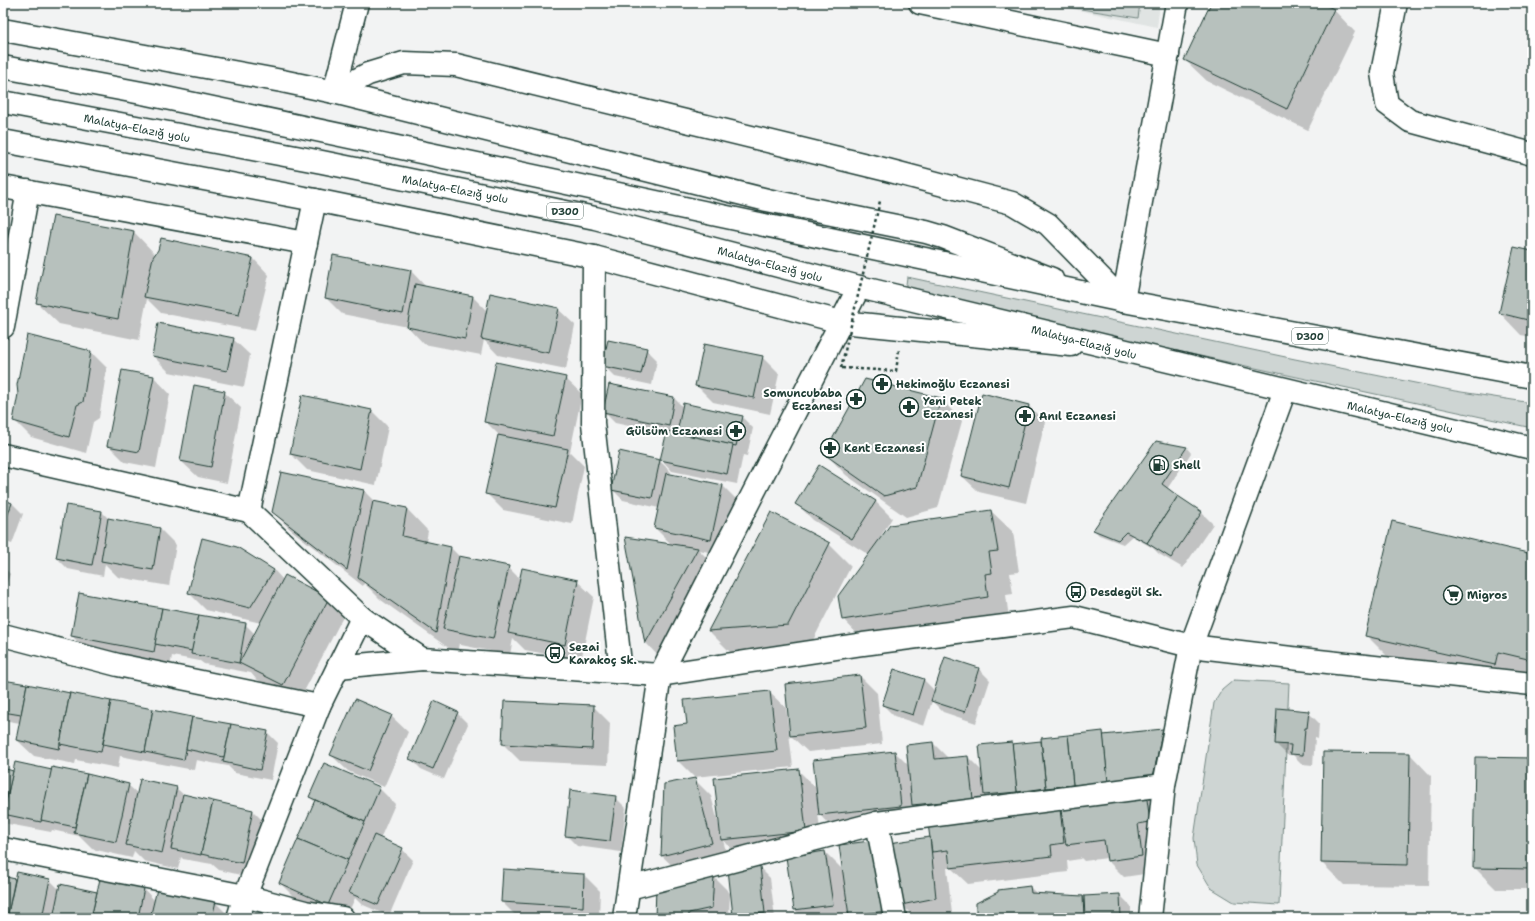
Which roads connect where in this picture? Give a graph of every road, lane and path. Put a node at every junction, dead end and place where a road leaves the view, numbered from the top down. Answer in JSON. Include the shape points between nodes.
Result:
{"nodes":[{"id":1,"x":357,"y":3,"type":"edge"},
{"id":2,"x":920,"y":3,"type":"edge"},
{"id":3,"x":1177,"y":3,"type":"edge"},
{"id":4,"x":1396,"y":3,"type":"edge"},
{"id":5,"x":3,"y":30,"type":"edge"},
{"id":6,"x":1168,"y":56,"type":"junction"},
{"id":7,"x":3,"y":67,"type":"edge"},
{"id":8,"x":334,"y":92,"type":"junction"},
{"id":9,"x":3,"y":102,"type":"edge"},
{"id":10,"x":3,"y":141,"type":"edge"},
{"id":11,"x":1532,"y":154,"type":"edge"},
{"id":12,"x":3,"y":187,"type":"edge"},
{"id":13,"x":28,"y":191,"type":"junction"},
{"id":14,"x":315,"y":200,"type":"junction"},
{"id":15,"x":880,"y":201,"type":"dead end"},
{"id":16,"x":306,"y":243,"type":"junction"},
{"id":17,"x":594,"y":257,"type":"junction"},
{"id":18,"x":859,"y":287,"type":"junction"},
{"id":19,"x":1088,"y":294,"type":"junction"},
{"id":20,"x":1123,"y":301,"type":"junction"},
{"id":21,"x":841,"y":322,"type":"junction"},
{"id":22,"x":3,"y":327,"type":"edge"},
{"id":23,"x":1120,"y":350,"type":"junction"},
{"id":24,"x":896,"y":371,"type":"dead end"},
{"id":25,"x":1532,"y":377,"type":"edge"},
{"id":26,"x":1285,"y":390,"type":"junction"},
{"id":27,"x":1532,"y":448,"type":"edge"},
{"id":28,"x":3,"y":455,"type":"edge"},
{"id":29,"x":249,"y":511,"type":"junction"},
{"id":30,"x":362,"y":618,"type":"junction"},
{"id":31,"x":3,"y":635,"type":"edge"},
{"id":32,"x":1191,"y":646,"type":"junction"},
{"id":33,"x":422,"y":659,"type":"junction"},
{"id":34,"x":338,"y":667,"type":"junction"},
{"id":35,"x":621,"y":672,"type":"junction"},
{"id":36,"x":660,"y":675,"type":"junction"},
{"id":37,"x":1532,"y":684,"type":"edge"},
{"id":38,"x":319,"y":706,"type":"junction"},
{"id":39,"x":1164,"y":785,"type":"junction"},
{"id":40,"x":877,"y":823,"type":"junction"},
{"id":41,"x":3,"y":850,"type":"edge"},
{"id":42,"x":629,"y":888,"type":"junction"},
{"id":43,"x":245,"y":896,"type":"junction"},
{"id":44,"x":238,"y":918,"type":"edge"},
{"id":45,"x":343,"y":918,"type":"edge"},
{"id":46,"x":624,"y":918,"type":"edge"},
{"id":47,"x":895,"y":918,"type":"edge"},
{"id":48,"x":1150,"y":918,"type":"edge"}],
"edges":[{"from":1,"to":8,"type":"main road"},
{"from":2,"to":6,"type":"main road"},
{"from":3,"to":6,"type":"main road"},
{"from":4,"to":11,"type":"main road","via":[[1382,73],[1387,104],[1410,120]]},
{"from":5,"to":8,"type":"main road"},
{"from":6,"to":20,"type":"main road"},
{"from":7,"to":19,"type":"main road","number":"D300","via":[[147,94]]},
{"from":8,"to":19,"type":"main road","via":[[767,200],[926,232]]},
{"from":8,"to":20,"type":"main road","via":[[368,74],[404,63],[456,65],[1012,203],[1048,224]]},
{"from":9,"to":18,"type":"main road","name":"Malatya-Elazığ yolu","number":"D300","via":[[322,162],[595,218]]},
{"from":10,"to":14,"type":"main road"},
{"from":12,"to":13,"type":"main road"},
{"from":13,"to":16,"type":"main road"},
{"from":13,"to":22,"type":"main road"},
{"from":14,"to":16,"type":"main road"},
{"from":14,"to":17,"type":"main road"},
{"from":15,"to":24,"type":"path","bridge":true,"via":[[842,368]]},
{"from":16,"to":29,"type":"main road"},
{"from":17,"to":21,"type":"main road"},
{"from":17,"to":35,"type":"main road","via":[[593,422]]},
{"from":18,"to":21,"type":"main road"},
{"from":18,"to":23,"type":"main road","name":"Malatya-Elazığ yolu","number":"D300"},
{"from":19,"to":20,"type":"main road","number":"D300"},
{"from":20,"to":25,"type":"main road","number":"D300"},
{"from":21,"to":23,"type":"main road"},
{"from":21,"to":36,"type":"main road"},
{"from":23,"to":26,"type":"main road","name":"Malatya-Elazığ yolu","number":"D300"},
{"from":26,"to":27,"type":"main road","name":"Malatya-Elazığ yolu","number":"D300"},
{"from":26,"to":32,"type":"main road"},
{"from":28,"to":29,"type":"main road"},
{"from":29,"to":30,"type":"main road"},
{"from":30,"to":33,"type":"main road"},
{"from":30,"to":34,"type":"main road"},
{"from":31,"to":38,"type":"main road","via":[[118,665]]},
{"from":32,"to":36,"type":"main road","via":[[1074,617],[863,644]]},
{"from":32,"to":37,"type":"main road"},
{"from":32,"to":39,"type":"main road"},
{"from":33,"to":34,"type":"main road"},
{"from":33,"to":35,"type":"main road"},
{"from":34,"to":38,"type":"main road"},
{"from":35,"to":36,"type":"main road"},
{"from":36,"to":42,"type":"main road"},
{"from":38,"to":43,"type":"main road"},
{"from":39,"to":40,"type":"main road"},
{"from":39,"to":48,"type":"main road"},
{"from":40,"to":42,"type":"main road"},
{"from":40,"to":47,"type":"main road"},
{"from":41,"to":43,"type":"main road"},
{"from":42,"to":46,"type":"main road"},
{"from":43,"to":44,"type":"main road"},
{"from":43,"to":45,"type":"main road","via":[[305,912]]}]}
